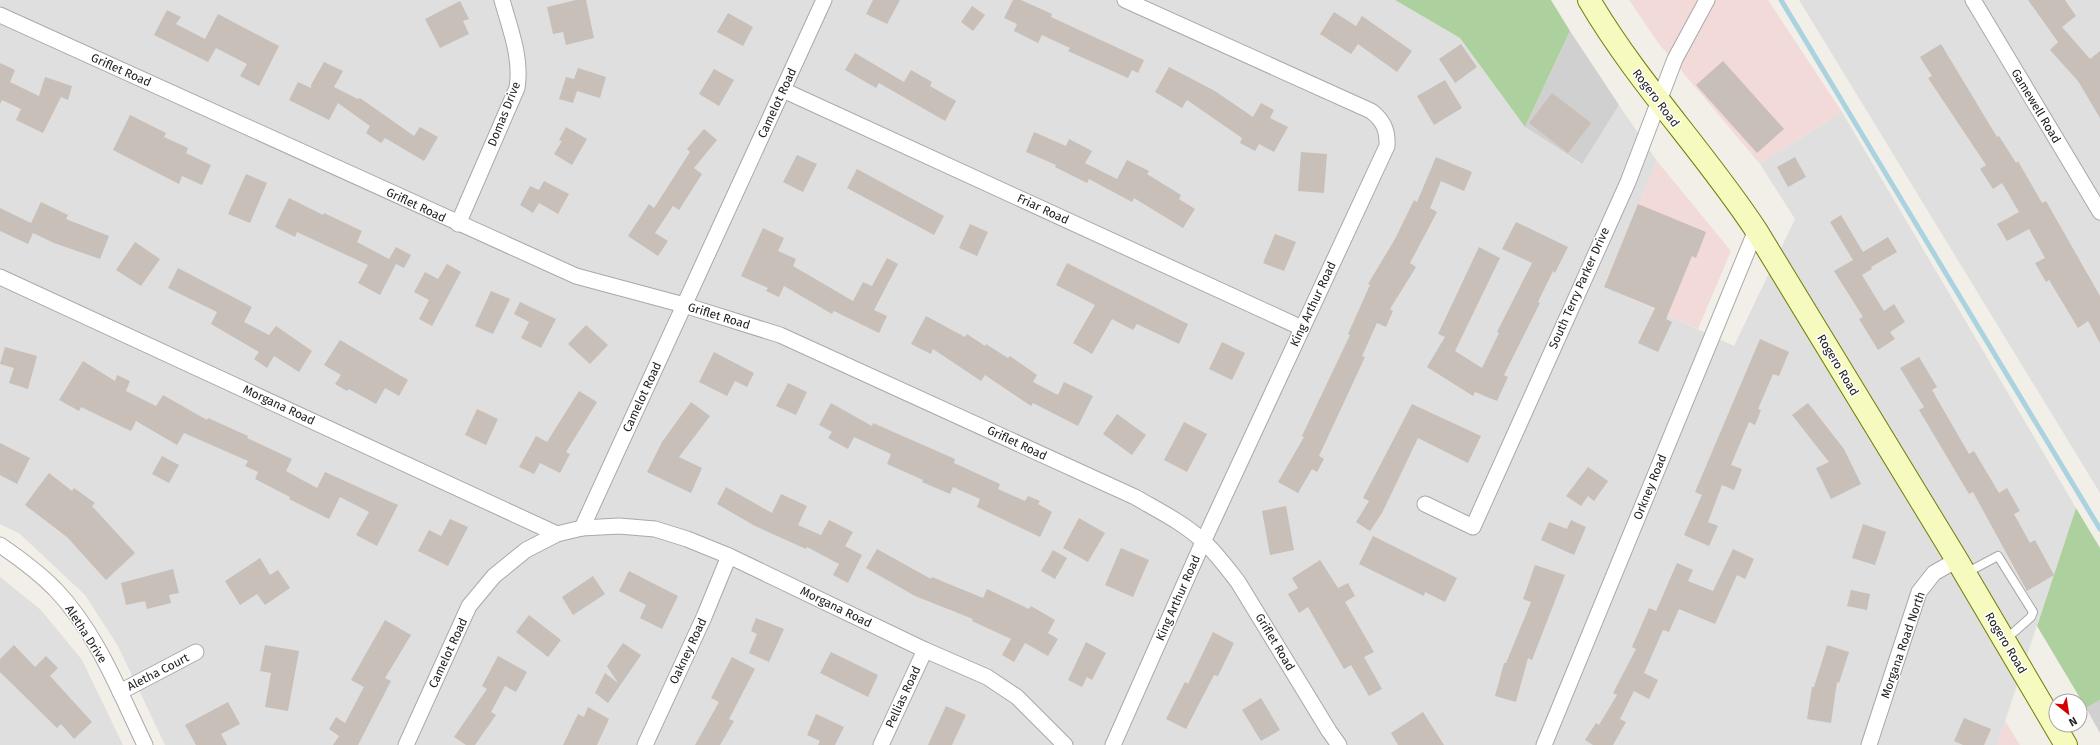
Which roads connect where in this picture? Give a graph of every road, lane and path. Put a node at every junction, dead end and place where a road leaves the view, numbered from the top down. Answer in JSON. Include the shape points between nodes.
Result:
{"nodes":[{"id":1,"x":502,"y":0,"type":"edge"},
{"id":2,"x":824,"y":0,"type":"edge"},
{"id":3,"x":1589,"y":0,"type":"edge"},
{"id":4,"x":1707,"y":0,"type":"edge"},
{"id":5,"x":1973,"y":0,"type":"edge"},
{"id":6,"x":1129,"y":1,"type":"edge"},
{"id":7,"x":0,"y":15,"type":"edge"},
{"id":8,"x":783,"y":90,"type":"junction"},
{"id":9,"x":1660,"y":101,"type":"junction"},
{"id":10,"x":2100,"y":212,"type":"edge"},
{"id":11,"x":458,"y":224,"type":"junction"},
{"id":12,"x":1756,"y":230,"type":"junction"},
{"id":13,"x":0,"y":277,"type":"edge"},
{"id":14,"x":684,"y":305,"type":"junction"},
{"id":15,"x":1302,"y":328,"type":"junction"},
{"id":16,"x":1425,"y":504,"type":"dead end"},
{"id":17,"x":582,"y":528,"type":"junction"},
{"id":18,"x":557,"y":534,"type":"junction"},
{"id":19,"x":1204,"y":542,"type":"junction"},
{"id":20,"x":0,"y":545,"type":"edge"},
{"id":21,"x":729,"y":556,"type":"junction"},
{"id":22,"x":1960,"y":566,"type":"junction"},
{"id":23,"x":2004,"y":640,"type":"junction"},
{"id":24,"x":925,"y":650,"type":"junction"},
{"id":25,"x":196,"y":652,"type":"dead end"},
{"id":26,"x":120,"y":692,"type":"junction"},
{"id":27,"x":145,"y":745,"type":"edge"},
{"id":28,"x":406,"y":745,"type":"edge"},
{"id":29,"x":645,"y":745,"type":"edge"},
{"id":30,"x":881,"y":745,"type":"edge"},
{"id":31,"x":1065,"y":745,"type":"edge"},
{"id":32,"x":1113,"y":745,"type":"edge"},
{"id":33,"x":1339,"y":745,"type":"edge"},
{"id":34,"x":1544,"y":745,"type":"edge"},
{"id":35,"x":1869,"y":745,"type":"edge"},
{"id":36,"x":2066,"y":745,"type":"edge"}],
"edges":[{"from":1,"to":11,"type":"street","name":"Domas Drive","via":[[520,73],[517,88]]},
{"from":2,"to":8,"type":"street","name":"Camelot Road"},
{"from":3,"to":9,"type":"main road","name":"Rogero Road","via":[[1627,60]]},
{"from":4,"to":9,"type":"street","name":"South Terry Parker Drive","via":[[1675,59]]},
{"from":5,"to":10,"type":"street","name":"Gamewell Road"},
{"from":6,"to":15,"type":"street","name":"King Arthur Road","via":[[1371,111],[1384,124],[1388,135],[1387,146]]},
{"from":7,"to":11,"type":"street","name":"Griflet Road"},
{"from":8,"to":14,"type":"street","name":"Camelot Road"},
{"from":8,"to":15,"type":"street","name":"Friar Road"},
{"from":9,"to":12,"type":"main road","name":"Rogero Road","via":[[1735,198]]},
{"from":9,"to":16,"type":"street","name":"South Terry Parker Drive","via":[[1628,182],[1473,527]]},
{"from":11,"to":14,"type":"street","name":"Griflet Road","via":[[576,276]]},
{"from":12,"to":22,"type":"main road","name":"Rogero Road"},
{"from":12,"to":34,"type":"street","name":"Orkney Road"},
{"from":13,"to":18,"type":"street","name":"Morgana Road"},
{"from":14,"to":17,"type":"street","name":"Camelot Road"},
{"from":14,"to":19,"type":"street","name":"Griflet Road","via":[[787,338],[1135,497],[1177,521]]},
{"from":15,"to":19,"type":"street","name":"King Arthur Road"},
{"from":17,"to":18,"type":"street","name":"Camelot Road"},
{"from":17,"to":21,"type":"street","name":"Morgana Road","via":[[619,526],[655,529]]},
{"from":18,"to":28,"type":"street","name":"Camelot Road","via":[[526,550],[494,576],[469,606]]},
{"from":19,"to":32,"type":"street","name":"King Arthur Road"},
{"from":19,"to":33,"type":"street","name":"Griflet Road","via":[[1238,582]]},
{"from":20,"to":26,"type":"street","name":"Aletha Drive","via":[[55,589],[77,616],[99,650]]},
{"from":21,"to":24,"type":"street","name":"Morgana Road"},
{"from":21,"to":29,"type":"street","name":"Oakney Road"},
{"from":22,"to":23,"type":"main road","name":"Rogero Road"},
{"from":22,"to":23,"type":"lane","via":[[1998,556],[2033,612]]},
{"from":22,"to":35,"type":"street","name":"Morgana Road North","via":[[1934,573],[1919,592]]},
{"from":23,"to":36,"type":"main road","name":"Rogero Road"},
{"from":24,"to":30,"type":"street","name":"Pellias Road"},
{"from":24,"to":31,"type":"street","name":"Morgana Road","via":[[987,677],[1017,697]]},
{"from":25,"to":26,"type":"street","name":"Aletha Court"},
{"from":26,"to":27,"type":"street","name":"Aletha Drive"}]}
